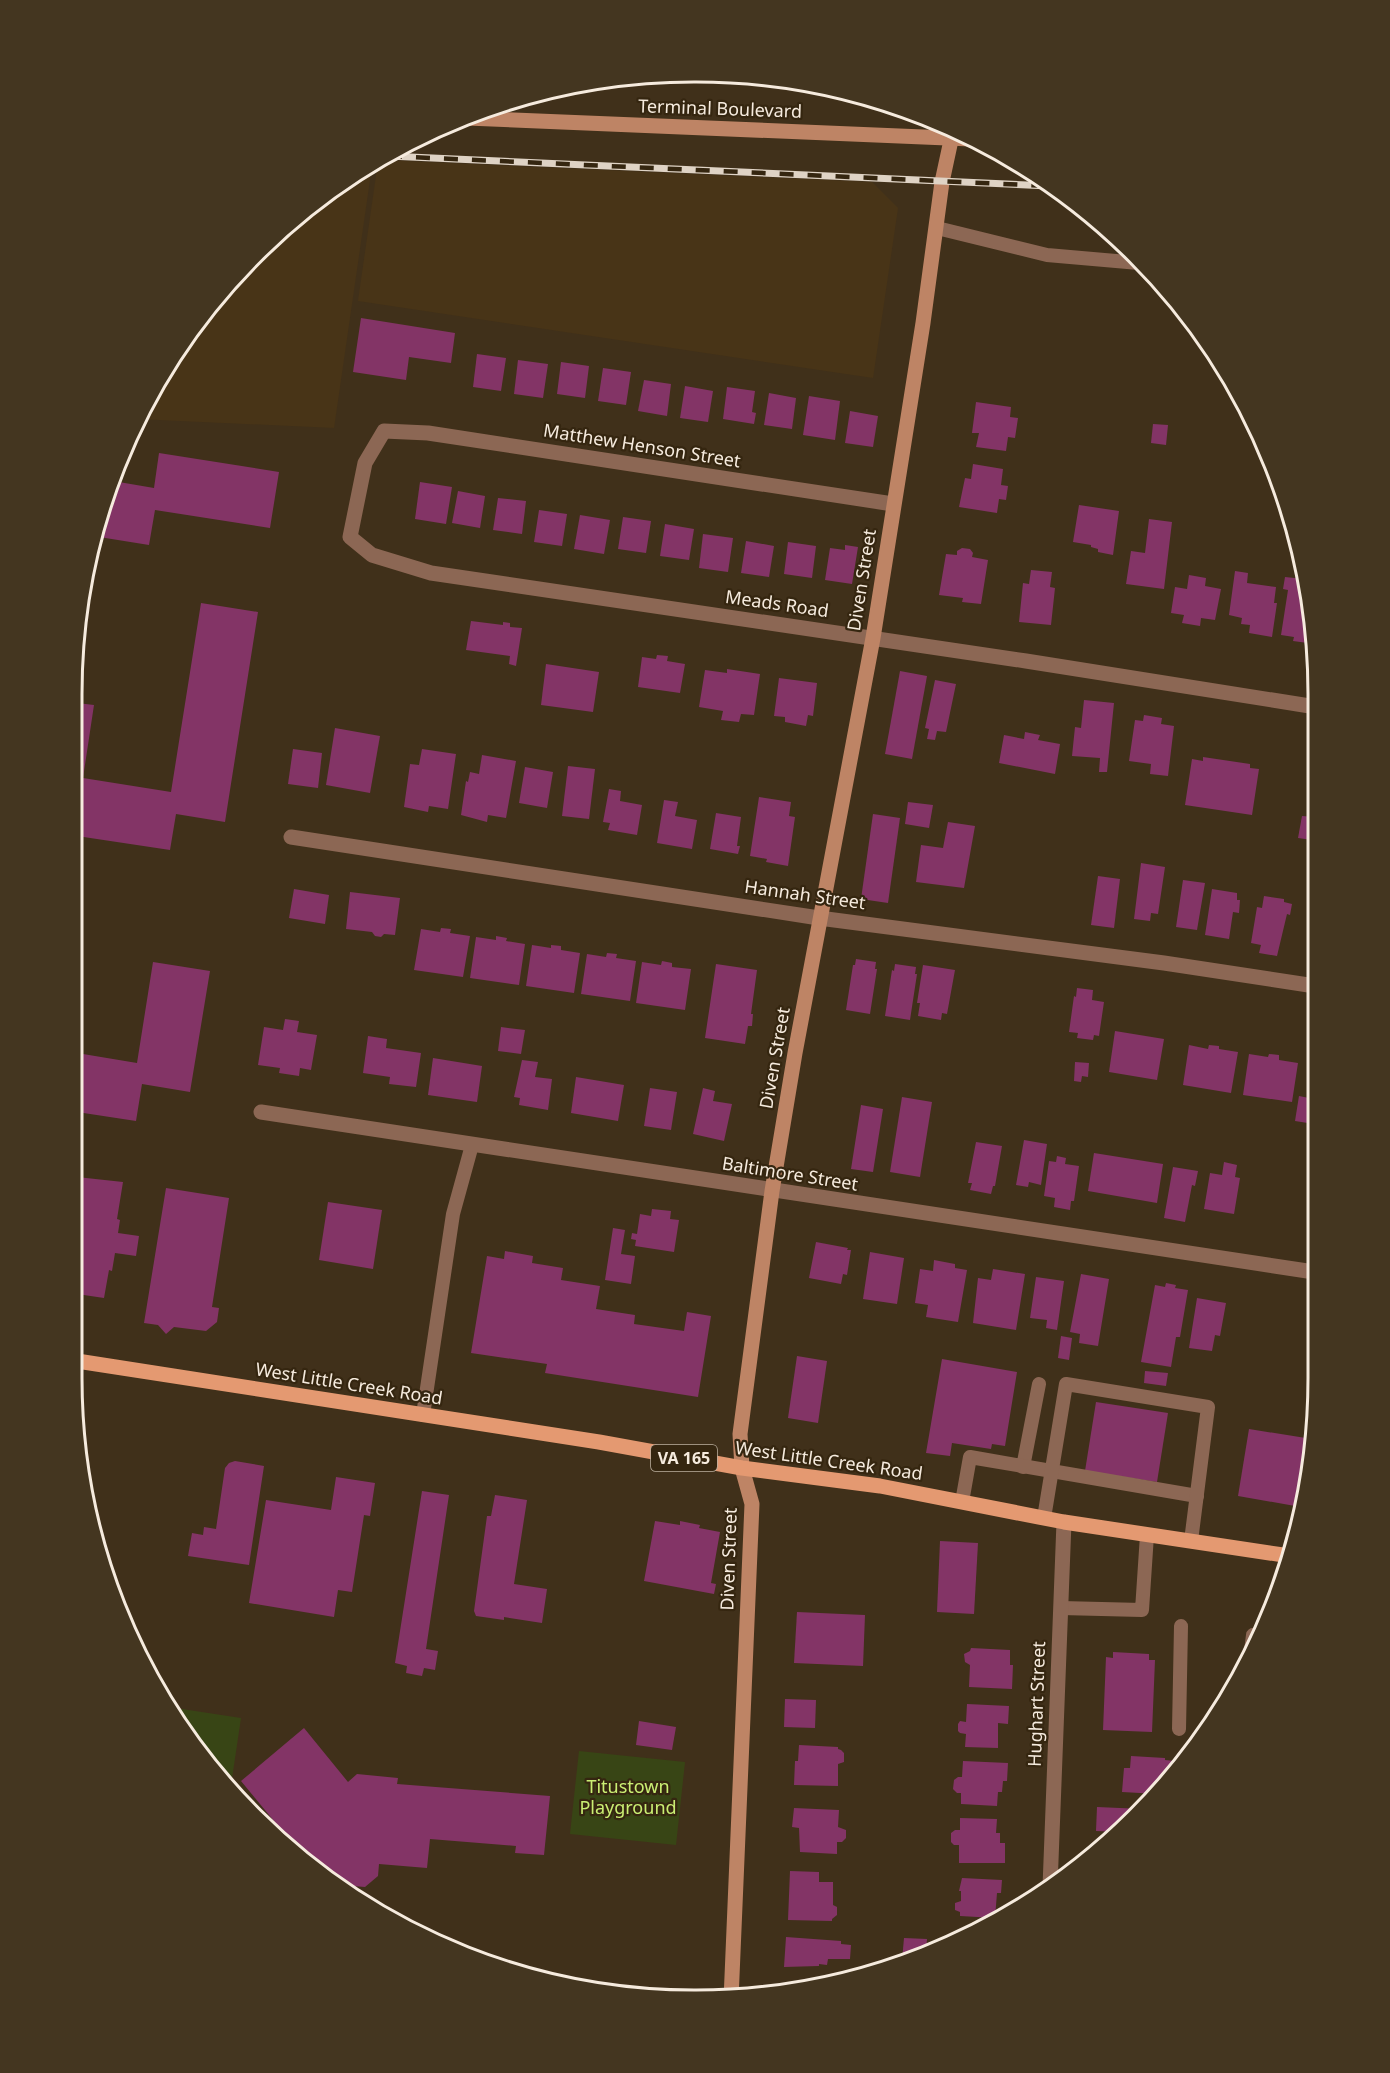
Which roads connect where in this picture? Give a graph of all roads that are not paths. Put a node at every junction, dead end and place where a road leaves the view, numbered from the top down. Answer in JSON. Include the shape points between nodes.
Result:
{"nodes":[{"id":1,"x":488,"y":119,"type":"edge"},
{"id":2,"x":941,"y":135,"type":"edge"},
{"id":3,"x":951,"y":139,"type":"edge"},
{"id":4,"x":936,"y":228,"type":"junction"},
{"id":5,"x":1128,"y":262,"type":"edge"},
{"id":6,"x":384,"y":431,"type":"joint"},
{"id":7,"x":893,"y":504,"type":"junction"},
{"id":8,"x":873,"y":638,"type":"junction"},
{"id":9,"x":1308,"y":707,"type":"edge"},
{"id":10,"x":291,"y":837,"type":"dead end"},
{"id":11,"x":819,"y":918,"type":"junction"},
{"id":12,"x":1308,"y":985,"type":"edge"},
{"id":13,"x":261,"y":1112,"type":"dead end"},
{"id":14,"x":472,"y":1145,"type":"junction"},
{"id":15,"x":772,"y":1191,"type":"junction"},
{"id":16,"x":1308,"y":1271,"type":"edge"},
{"id":17,"x":82,"y":1362,"type":"edge"},
{"id":18,"x":1039,"y":1384,"type":"dead end"},
{"id":19,"x":423,"y":1415,"type":"junction"},
{"id":20,"x":1023,"y":1467,"type":"junction"},
{"id":21,"x":742,"y":1468,"type":"junction"},
{"id":22,"x":1052,"y":1472,"type":"junction"},
{"id":23,"x":1197,"y":1496,"type":"junction"},
{"id":24,"x":962,"y":1502,"type":"junction"},
{"id":25,"x":1044,"y":1518,"type":"junction"},
{"id":26,"x":1064,"y":1522,"type":"junction"},
{"id":27,"x":1147,"y":1534,"type":"junction"},
{"id":28,"x":1191,"y":1541,"type":"junction"},
{"id":29,"x":1281,"y":1556,"type":"edge"},
{"id":30,"x":1061,"y":1608,"type":"junction"},
{"id":31,"x":1180,"y":1626,"type":"dead end"},
{"id":32,"x":1179,"y":1729,"type":"dead end"},
{"id":33,"x":1050,"y":1876,"type":"edge"},
{"id":34,"x":731,"y":1989,"type":"edge"}],
"edges":[{"from":1,"to":2,"type":"main road","name":"Terminal Boulevard"},
{"from":3,"to":4,"type":"main road","name":"Diven Street"},
{"from":4,"to":5,"type":"lane","via":[[1047,255]]},
{"from":4,"to":7,"type":"main road","name":"Diven Street"},
{"from":6,"to":7,"type":"street","name":"Matthew Henson Street","via":[[440,435]]},
{"from":6,"to":8,"type":"street","name":"Meads Road","via":[[365,463],[350,537],[372,555],[431,573]]},
{"from":7,"to":8,"type":"main road","name":"Diven Street"},
{"from":8,"to":9,"type":"street","name":"Meads Road"},
{"from":8,"to":11,"type":"main road","name":"Diven Street"},
{"from":10,"to":11,"type":"street","name":"Hannah Street"},
{"from":11,"to":12,"type":"street","name":"Hannah Street"},
{"from":11,"to":15,"type":"main road","name":"Diven Street"},
{"from":13,"to":14,"type":"street","name":"Baltimore Street"},
{"from":14,"to":15,"type":"street","name":"Baltimore Street"},
{"from":14,"to":19,"type":"lane","via":[[453,1214]]},
{"from":15,"to":16,"type":"street","name":"Baltimore Street"},
{"from":15,"to":21,"type":"main road","name":"Diven Street","via":[[740,1434]]},
{"from":17,"to":19,"type":"main road","name":"West Little Creek Road","number":"VA 165"},
{"from":18,"to":20,"type":"lane"},
{"from":19,"to":21,"type":"main road","name":"West Little Creek Road","number":"VA 165"},
{"from":20,"to":22,"type":"lane"},
{"from":20,"to":24,"type":"lane","via":[[970,1458]]},
{"from":21,"to":24,"type":"main road","name":"West Little Creek Road","number":"VA 165","via":[[879,1486]]},
{"from":21,"to":34,"type":"main road","name":"Diven Street","via":[[752,1504]]},
{"from":22,"to":23,"type":"lane"},
{"from":22,"to":23,"type":"lane","via":[[1066,1384],[1208,1407]]},
{"from":22,"to":25,"type":"lane"},
{"from":23,"to":28,"type":"lane"},
{"from":24,"to":25,"type":"main road","name":"West Little Creek Road","number":"VA 165"},
{"from":25,"to":26,"type":"main road","name":"West Little Creek Road","number":"VA 165"},
{"from":26,"to":27,"type":"main road","name":"West Little Creek Road","number":"VA 165"},
{"from":26,"to":30,"type":"street","name":"Hughart Street"},
{"from":27,"to":28,"type":"main road","name":"West Little Creek Road","number":"VA 165"},
{"from":27,"to":30,"type":"lane","via":[[1142,1610]]},
{"from":28,"to":29,"type":"main road","name":"West Little Creek Road","number":"VA 165"},
{"from":30,"to":33,"type":"street","name":"Hughart Street"},
{"from":31,"to":32,"type":"lane"}]}
